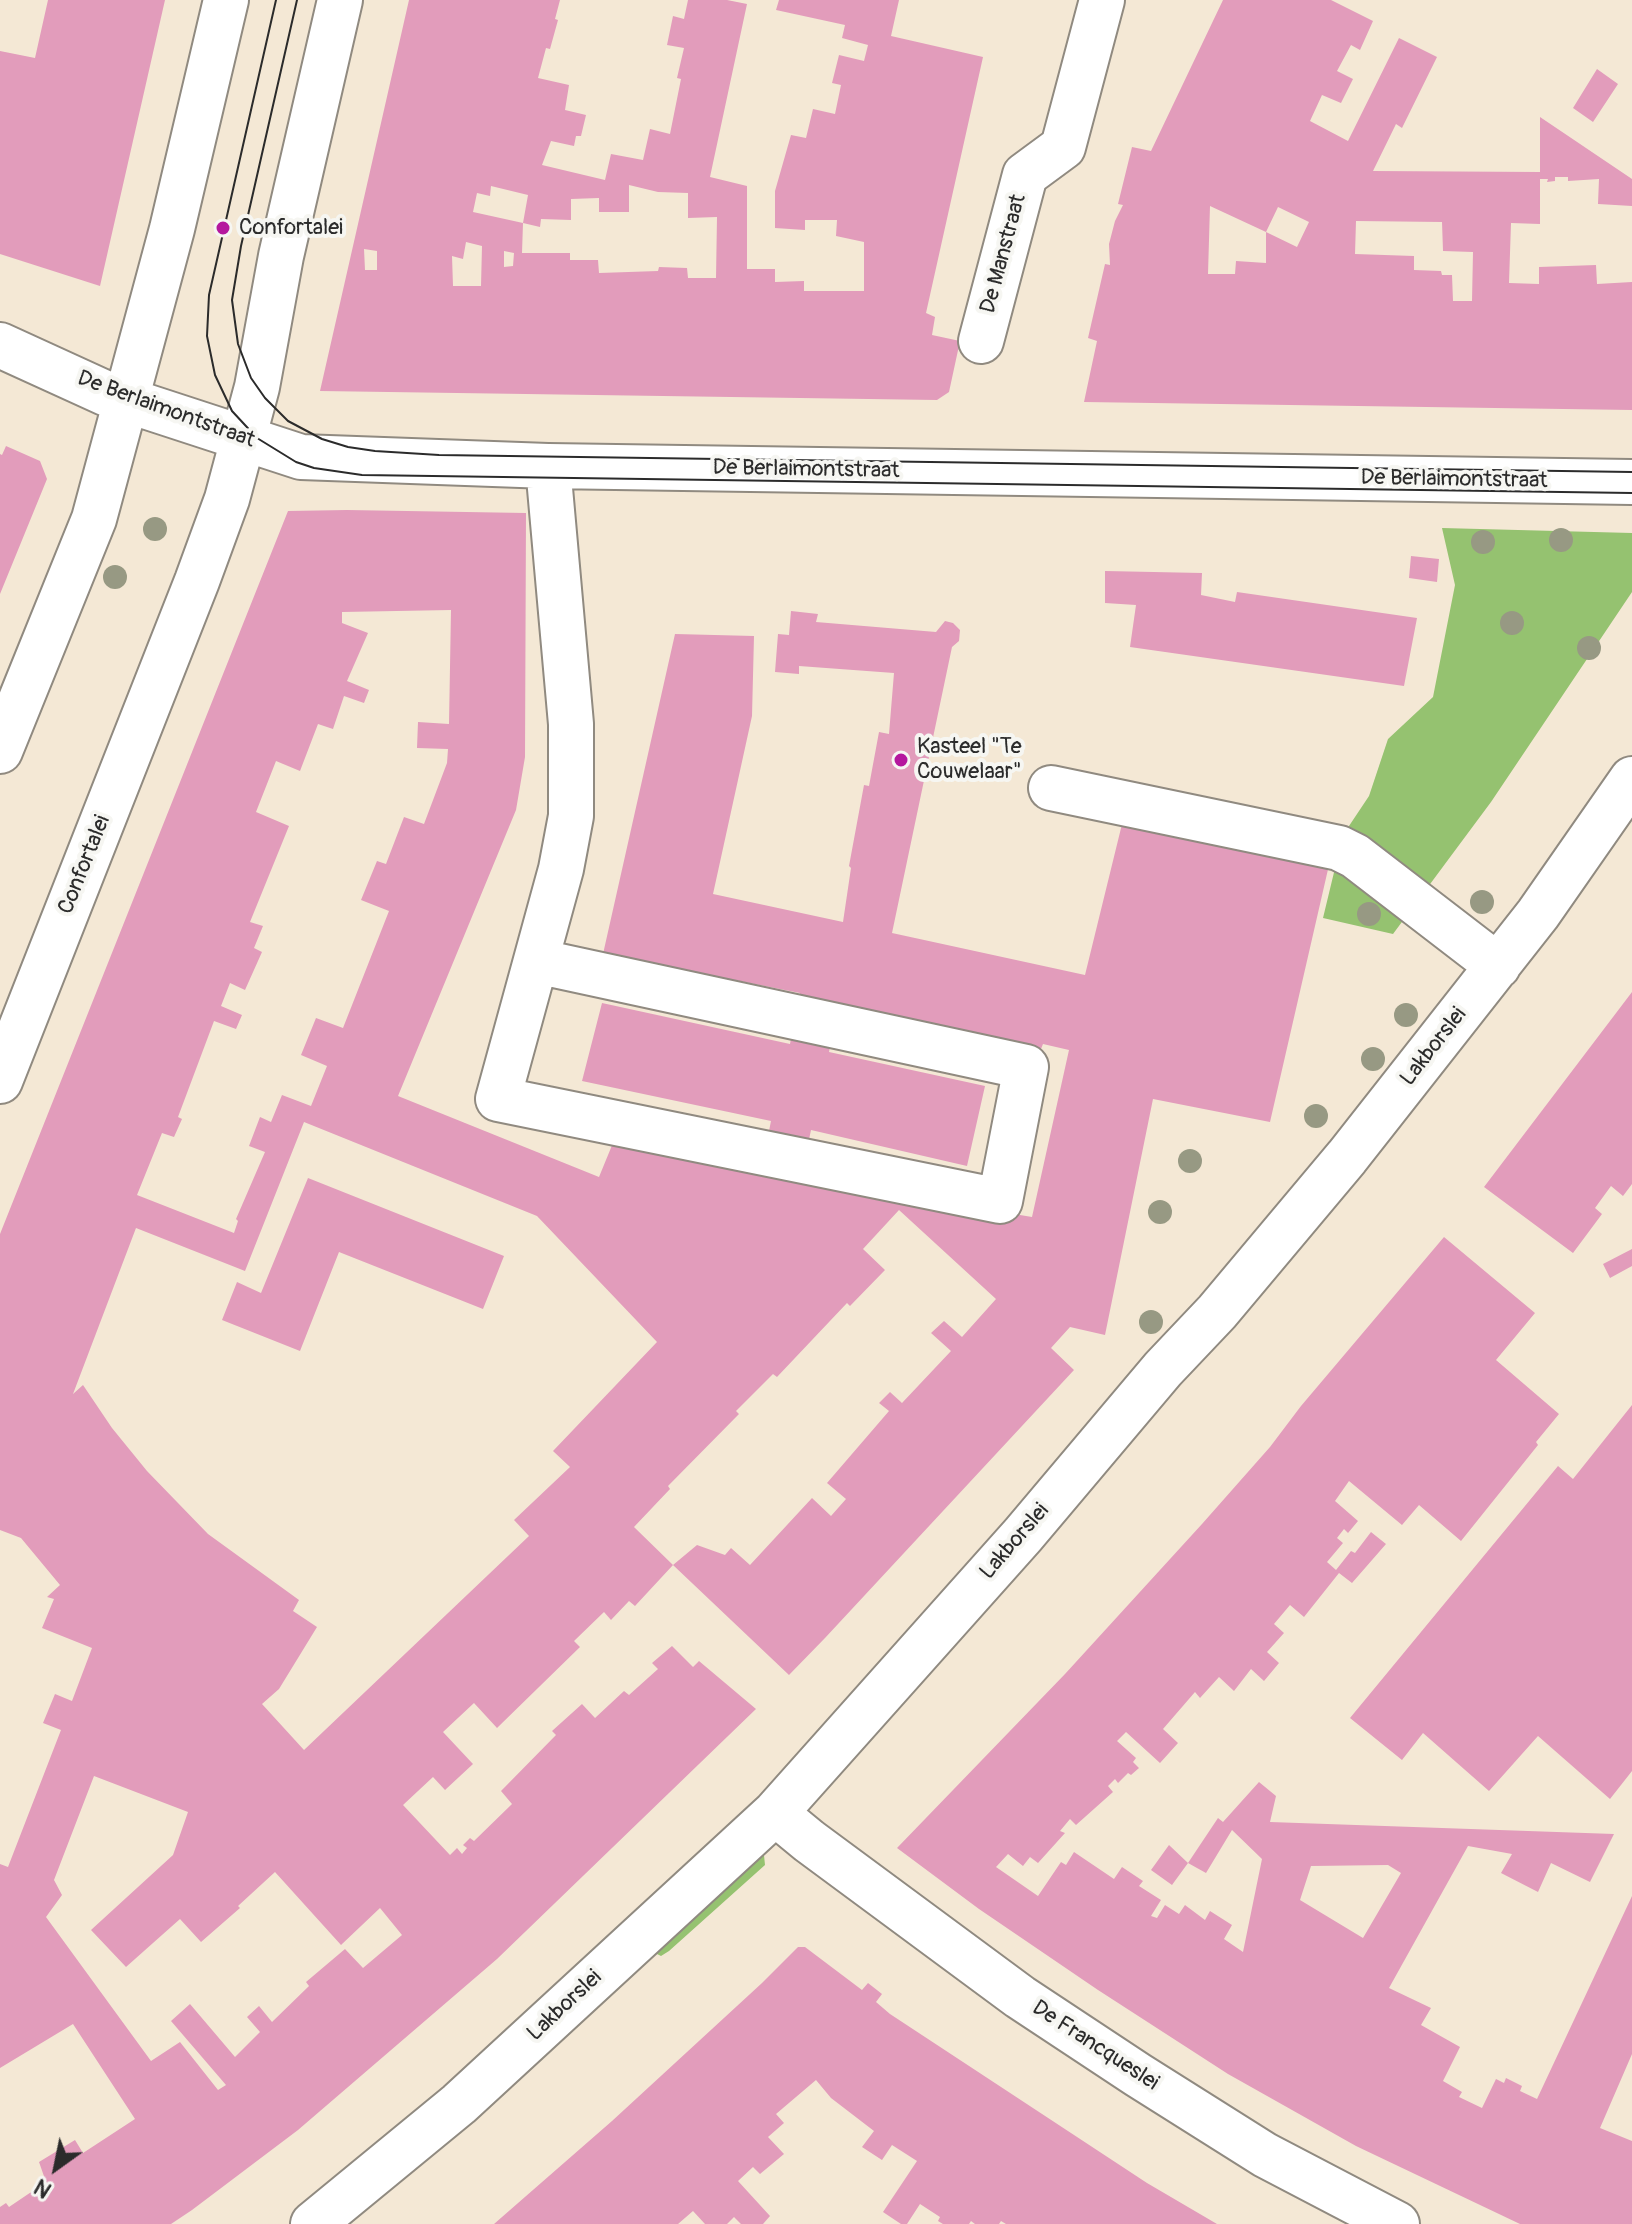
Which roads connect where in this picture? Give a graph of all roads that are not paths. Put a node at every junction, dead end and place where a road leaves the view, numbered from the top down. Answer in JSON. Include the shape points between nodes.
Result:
{"nodes":[{"id":1,"x":226,"y":0,"type":"edge"},
{"id":2,"x":340,"y":0,"type":"edge"},
{"id":3,"x":1102,"y":0,"type":"edge"},
{"id":4,"x":981,"y":341,"type":"dead end"},
{"id":5,"x":0,"y":345,"type":"edge"},
{"id":6,"x":125,"y":399,"type":"junction"},
{"id":7,"x":243,"y":438,"type":"junction"},
{"id":8,"x":548,"y":466,"type":"junction"},
{"id":9,"x":1632,"y":482,"type":"edge"},
{"id":10,"x":0,"y":751,"type":"edge"},
{"id":11,"x":1632,"y":779,"type":"edge"},
{"id":12,"x":1051,"y":788,"type":"dead end"},
{"id":13,"x":536,"y":961,"type":"junction"},
{"id":14,"x":1498,"y":966,"type":"junction"},
{"id":15,"x":0,"y":1081,"type":"edge"},
{"id":16,"x":775,"y":1813,"type":"junction"},
{"id":17,"x":313,"y":2224,"type":"edge"},
{"id":18,"x":1397,"y":2224,"type":"edge"}],
"edges":[{"from":1,"to":6,"type":"street"},
{"from":2,"to":7,"type":"street","name":"Confortalei"},
{"from":3,"to":4,"type":"street","name":"De Manstraat","via":[[1063,147],[1025,175]]},
{"from":5,"to":6,"type":"street","name":"De Berlaimontstraat"},
{"from":6,"to":7,"type":"street","name":"De Berlaimontstraat"},
{"from":6,"to":10,"type":"street","via":[[94,519]]},
{"from":7,"to":8,"type":"street","name":"De Berlaimontstraat","via":[[301,457]]},
{"from":7,"to":15,"type":"street","name":"Confortalei","via":[[197,581]]},
{"from":8,"to":9,"type":"street","name":"De Berlaimontstraat"},
{"from":8,"to":13,"type":"street","via":[[573,771],[561,869]]},
{"from":11,"to":14,"type":"street","name":"Lakborslei"},
{"from":12,"to":14,"type":"street","via":[[1339,848]]},
{"from":13,"to":13,"type":"street","via":[[498,1099],[1000,1201],[1026,1067]]},
{"from":14,"to":16,"type":"street","name":"Lakborslei","via":[[1227,1300]]},
{"from":16,"to":17,"type":"street","name":"Lakborslei","via":[[459,2104]]},
{"from":16,"to":18,"type":"street","name":"De Francqueslei","via":[[1020,1997],[1138,2075],[1265,2155]]}]}
